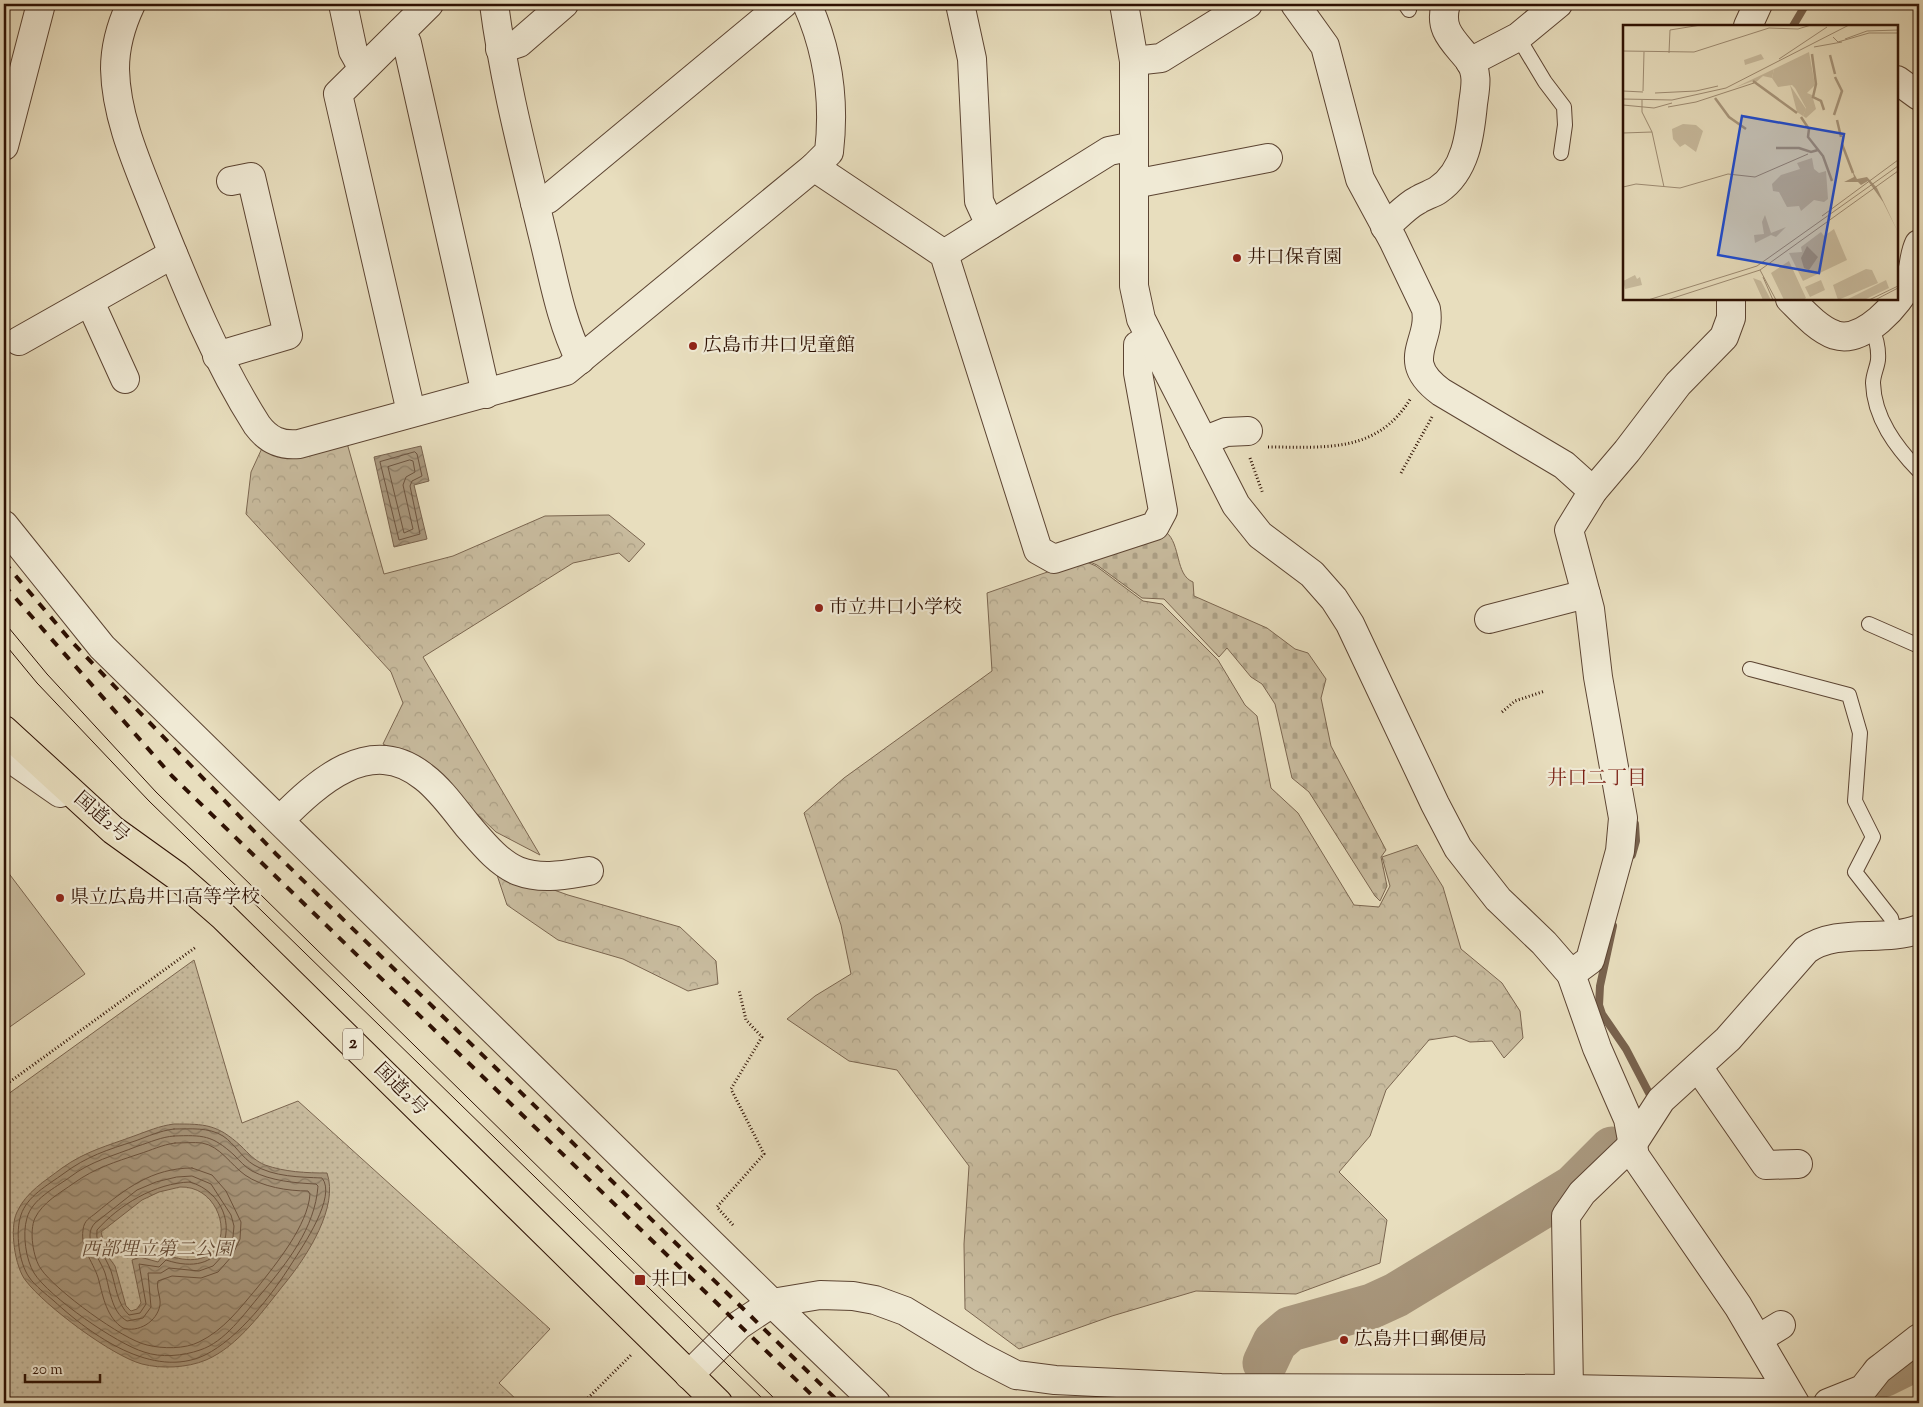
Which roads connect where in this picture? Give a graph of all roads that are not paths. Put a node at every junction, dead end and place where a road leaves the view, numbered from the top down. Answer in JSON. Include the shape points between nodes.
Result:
{"nodes":[{"id":1,"x":41,"y":4,"type":"edge"},
{"id":2,"x":132,"y":4,"type":"edge"},
{"id":3,"x":343,"y":4,"type":"edge"},
{"id":4,"x":429,"y":4,"type":"edge"},
{"id":5,"x":494,"y":4,"type":"edge"},
{"id":6,"x":564,"y":4,"type":"edge"},
{"id":7,"x":783,"y":4,"type":"edge"},
{"id":8,"x":807,"y":4,"type":"edge"},
{"id":9,"x":960,"y":4,"type":"edge"},
{"id":10,"x":1124,"y":4,"type":"edge"},
{"id":11,"x":1248,"y":4,"type":"edge"},
{"id":12,"x":1295,"y":4,"type":"edge"},
{"id":13,"x":1446,"y":4,"type":"edge"},
{"id":14,"x":1558,"y":4,"type":"edge"},
{"id":15,"x":401,"y":32,"type":"junction"},
{"id":16,"x":1518,"y":37,"type":"junction"},
{"id":17,"x":500,"y":49,"type":"junction"},
{"id":18,"x":1134,"y":61,"type":"junction"},
{"id":19,"x":1470,"y":62,"type":"junction"},
{"id":20,"x":362,"y":67,"type":"junction"},
{"id":21,"x":1898,"y":81,"type":"edge"},
{"id":22,"x":1919,"y":96,"type":"edge"},
{"id":23,"x":4,"y":146,"type":"edge"},
{"id":24,"x":1134,"y":146,"type":"junction"},
{"id":25,"x":1561,"y":153,"type":"dead end"},
{"id":26,"x":1268,"y":158,"type":"dead end"},
{"id":27,"x":814,"y":167,"type":"junction"},
{"id":28,"x":231,"y":181,"type":"dead end"},
{"id":29,"x":1134,"y":184,"type":"junction"},
{"id":30,"x":535,"y":203,"type":"junction"},
{"id":31,"x":990,"y":225,"type":"junction"},
{"id":32,"x":1385,"y":227,"type":"junction"},
{"id":33,"x":1919,"y":244,"type":"edge"},
{"id":34,"x":173,"y":254,"type":"junction"},
{"id":35,"x":944,"y":254,"type":"junction"},
{"id":36,"x":1731,"y":300,"type":"edge"},
{"id":37,"x":1791,"y":300,"type":"edge"},
{"id":38,"x":90,"y":302,"type":"junction"},
{"id":39,"x":1871,"y":326,"type":"junction"},
{"id":40,"x":1151,"y":339,"type":"junction"},
{"id":41,"x":19,"y":341,"type":"dead end"},
{"id":42,"x":217,"y":356,"type":"junction"},
{"id":43,"x":580,"y":360,"type":"junction"},
{"id":44,"x":125,"y":379,"type":"dead end"},
{"id":45,"x":486,"y":394,"type":"junction"},
{"id":46,"x":411,"y":412,"type":"junction"},
{"id":47,"x":1203,"y":441,"type":"junction"},
{"id":48,"x":1253,"y":443,"type":"road end"},
{"id":49,"x":1919,"y":471,"type":"edge"},
{"id":50,"x":1593,"y":491,"type":"junction"},
{"id":51,"x":4,"y":525,"type":"edge"},
{"id":52,"x":1586,"y":594,"type":"junction"},
{"id":53,"x":1489,"y":619,"type":"dead end"},
{"id":54,"x":1869,"y":624,"type":"dead end"},
{"id":55,"x":1919,"y":646,"type":"edge"},
{"id":56,"x":1750,"y":669,"type":"dead end"},
{"id":57,"x":4,"y":730,"type":"edge"},
{"id":58,"x":4,"y":754,"type":"edge"},
{"id":59,"x":280,"y":820,"type":"junction"},
{"id":60,"x":132,"y":845,"type":"junction"},
{"id":61,"x":589,"y":872,"type":"dead end"},
{"id":62,"x":1900,"y":928,"type":"edge"},
{"id":63,"x":1571,"y":974,"type":"junction"},
{"id":64,"x":1698,"y":1067,"type":"junction"},
{"id":65,"x":1630,"y":1134,"type":"junction"},
{"id":66,"x":1798,"y":1164,"type":"dead end"},
{"id":67,"x":772,"y":1303,"type":"junction"},
{"id":68,"x":1781,"y":1324,"type":"dead end"},
{"id":69,"x":1919,"y":1338,"type":"edge"},
{"id":70,"x":1758,"y":1340,"type":"junction"},
{"id":71,"x":689,"y":1375,"type":"junction"},
{"id":72,"x":1569,"y":1389,"type":"junction"},
{"id":73,"x":1219,"y":1396,"type":"edge"},
{"id":74,"x":1791,"y":1396,"type":"edge"},
{"id":75,"x":1642,"y":1397,"type":"edge"},
{"id":76,"x":718,"y":1403,"type":"edge"},
{"id":77,"x":876,"y":1403,"type":"edge"},
{"id":78,"x":1828,"y":1403,"type":"edge"}],
"edges":[{"from":1,"to":23,"type":"street"},
{"from":2,"to":34,"type":"street","via":[[117,44],[115,70],[118,95],[137,164]]},
{"from":3,"to":20,"type":"street","via":[[353,51]]},
{"from":4,"to":15,"type":"street"},
{"from":5,"to":17,"type":"street"},
{"from":6,"to":17,"type":"street","via":[[519,42]]},
{"from":7,"to":30,"type":"street","via":[[548,199]]},
{"from":8,"to":27,"type":"street","via":[[827,65],[832,113],[829,152]]},
{"from":9,"to":31,"type":"street","via":[[972,59],[978,201]]},
{"from":10,"to":18,"type":"street"},
{"from":11,"to":18,"type":"street","via":[[1161,58]]},
{"from":12,"to":32,"type":"street","via":[[1325,46],[1360,179]]},
{"from":13,"to":19,"type":"street","via":[[1443,14],[1445,30]]},
{"from":14,"to":16,"type":"street"},
{"from":15,"to":20,"type":"street"},
{"from":15,"to":45,"type":"street","via":[[407,43]]},
{"from":16,"to":19,"type":"street"},
{"from":16,"to":25,"type":"lane","via":[[1564,107]]},
{"from":17,"to":30,"type":"street"},
{"from":18,"to":24,"type":"street"},
{"from":19,"to":32,"type":"street","via":[[1476,75],[1472,123],[1464,156],[1454,174],[1438,190],[1416,201]]},
{"from":20,"to":46,"type":"street","via":[[338,94]]},
{"from":21,"to":22,"type":"street"},
{"from":24,"to":29,"type":"street"},
{"from":24,"to":31,"type":"street","via":[[1108,151]]},
{"from":26,"to":29,"type":"street"},
{"from":27,"to":35,"type":"street"},
{"from":27,"to":43,"type":"street"},
{"from":28,"to":42,"type":"street","via":[[252,177],[288,335]]},
{"from":29,"to":40,"type":"street","via":[[1134,296]]},
{"from":30,"to":43,"type":"street","via":[[568,336]]},
{"from":31,"to":35,"type":"street"},
{"from":32,"to":50,"type":"street","via":[[1426,309],[1418,355],[1430,384],[1564,465]]},
{"from":33,"to":39,"type":"street","via":[[1904,292]]},
{"from":34,"to":38,"type":"street"},
{"from":34,"to":42,"type":"street"},
{"from":35,"to":40,"type":"street","via":[[1038,550],[1054,559],[1155,526],[1163,510],[1138,373],[1138,345]]},
{"from":36,"to":50,"type":"street","via":[[1731,318],[1724,336],[1678,384]]},
{"from":37,"to":39,"type":"street","via":[[1812,320],[1836,335],[1850,336]]},
{"from":38,"to":41,"type":"street"},
{"from":38,"to":44,"type":"street"},
{"from":39,"to":49,"type":"lane","via":[[1877,342],[1878,362],[1873,384],[1879,412],[1892,440]]},
{"from":40,"to":47,"type":"street"},
{"from":42,"to":46,"type":"street","via":[[263,434],[280,443],[298,444]]},
{"from":43,"to":45,"type":"street","via":[[566,371]]},
{"from":45,"to":46,"type":"street"},
{"from":47,"to":48,"type":"street","via":[[1226,432]]},
{"from":47,"to":63,"type":"street","via":[[1227,490],[1247,520],[1260,535],[1312,574],[1340,608],[1438,811],[1467,860],[1498,900],[1544,943]]},
{"from":50,"to":52,"type":"street","via":[[1569,530]]},
{"from":51,"to":59,"type":"street","via":[[102,647]]},
{"from":52,"to":53,"type":"street"},
{"from":52,"to":63,"type":"street","via":[[1622,807],[1623,834],[1590,960]]},
{"from":54,"to":55,"type":"lane"},
{"from":56,"to":62,"type":"lane","via":[[1849,695],[1860,733],[1855,801],[1873,837],[1855,872]]},
{"from":57,"to":60,"type":"highway","name":"国道2号","number":"2"},
{"from":58,"to":60,"type":"street"},
{"from":59,"to":61,"type":"street","via":[[335,772],[354,764],[385,761],[405,766],[424,776],[506,865],[526,874],[550,878]]},
{"from":59,"to":67,"type":"street"},
{"from":60,"to":71,"type":"highway","name":"国道2号","number":"2","via":[[177,876],[224,917]]},
{"from":62,"to":64,"type":"street","via":[[1816,943]]},
{"from":63,"to":65,"type":"street"},
{"from":64,"to":65,"type":"street"},
{"from":64,"to":66,"type":"street","via":[[1766,1164]]},
{"from":65,"to":70,"type":"street","via":[[1635,1156]]},
{"from":65,"to":72,"type":"street","via":[[1566,1216]]},
{"from":67,"to":71,"type":"street","via":[[739,1324]]},
{"from":67,"to":73,"type":"street","via":[[820,1295],[875,1300],[905,1311],[1016,1375]]},
{"from":67,"to":77,"type":"street"},
{"from":68,"to":70,"type":"street"},
{"from":69,"to":78,"type":"street","via":[[1878,1370],[1863,1389]]},
{"from":70,"to":74,"type":"street"},
{"from":71,"to":76,"type":"highway","name":"国道2号","number":"2"},
{"from":72,"to":73,"type":"street"},
{"from":72,"to":75,"type":"street"},
{"from":74,"to":75,"type":"street","via":[[1767,1392]]}]}
